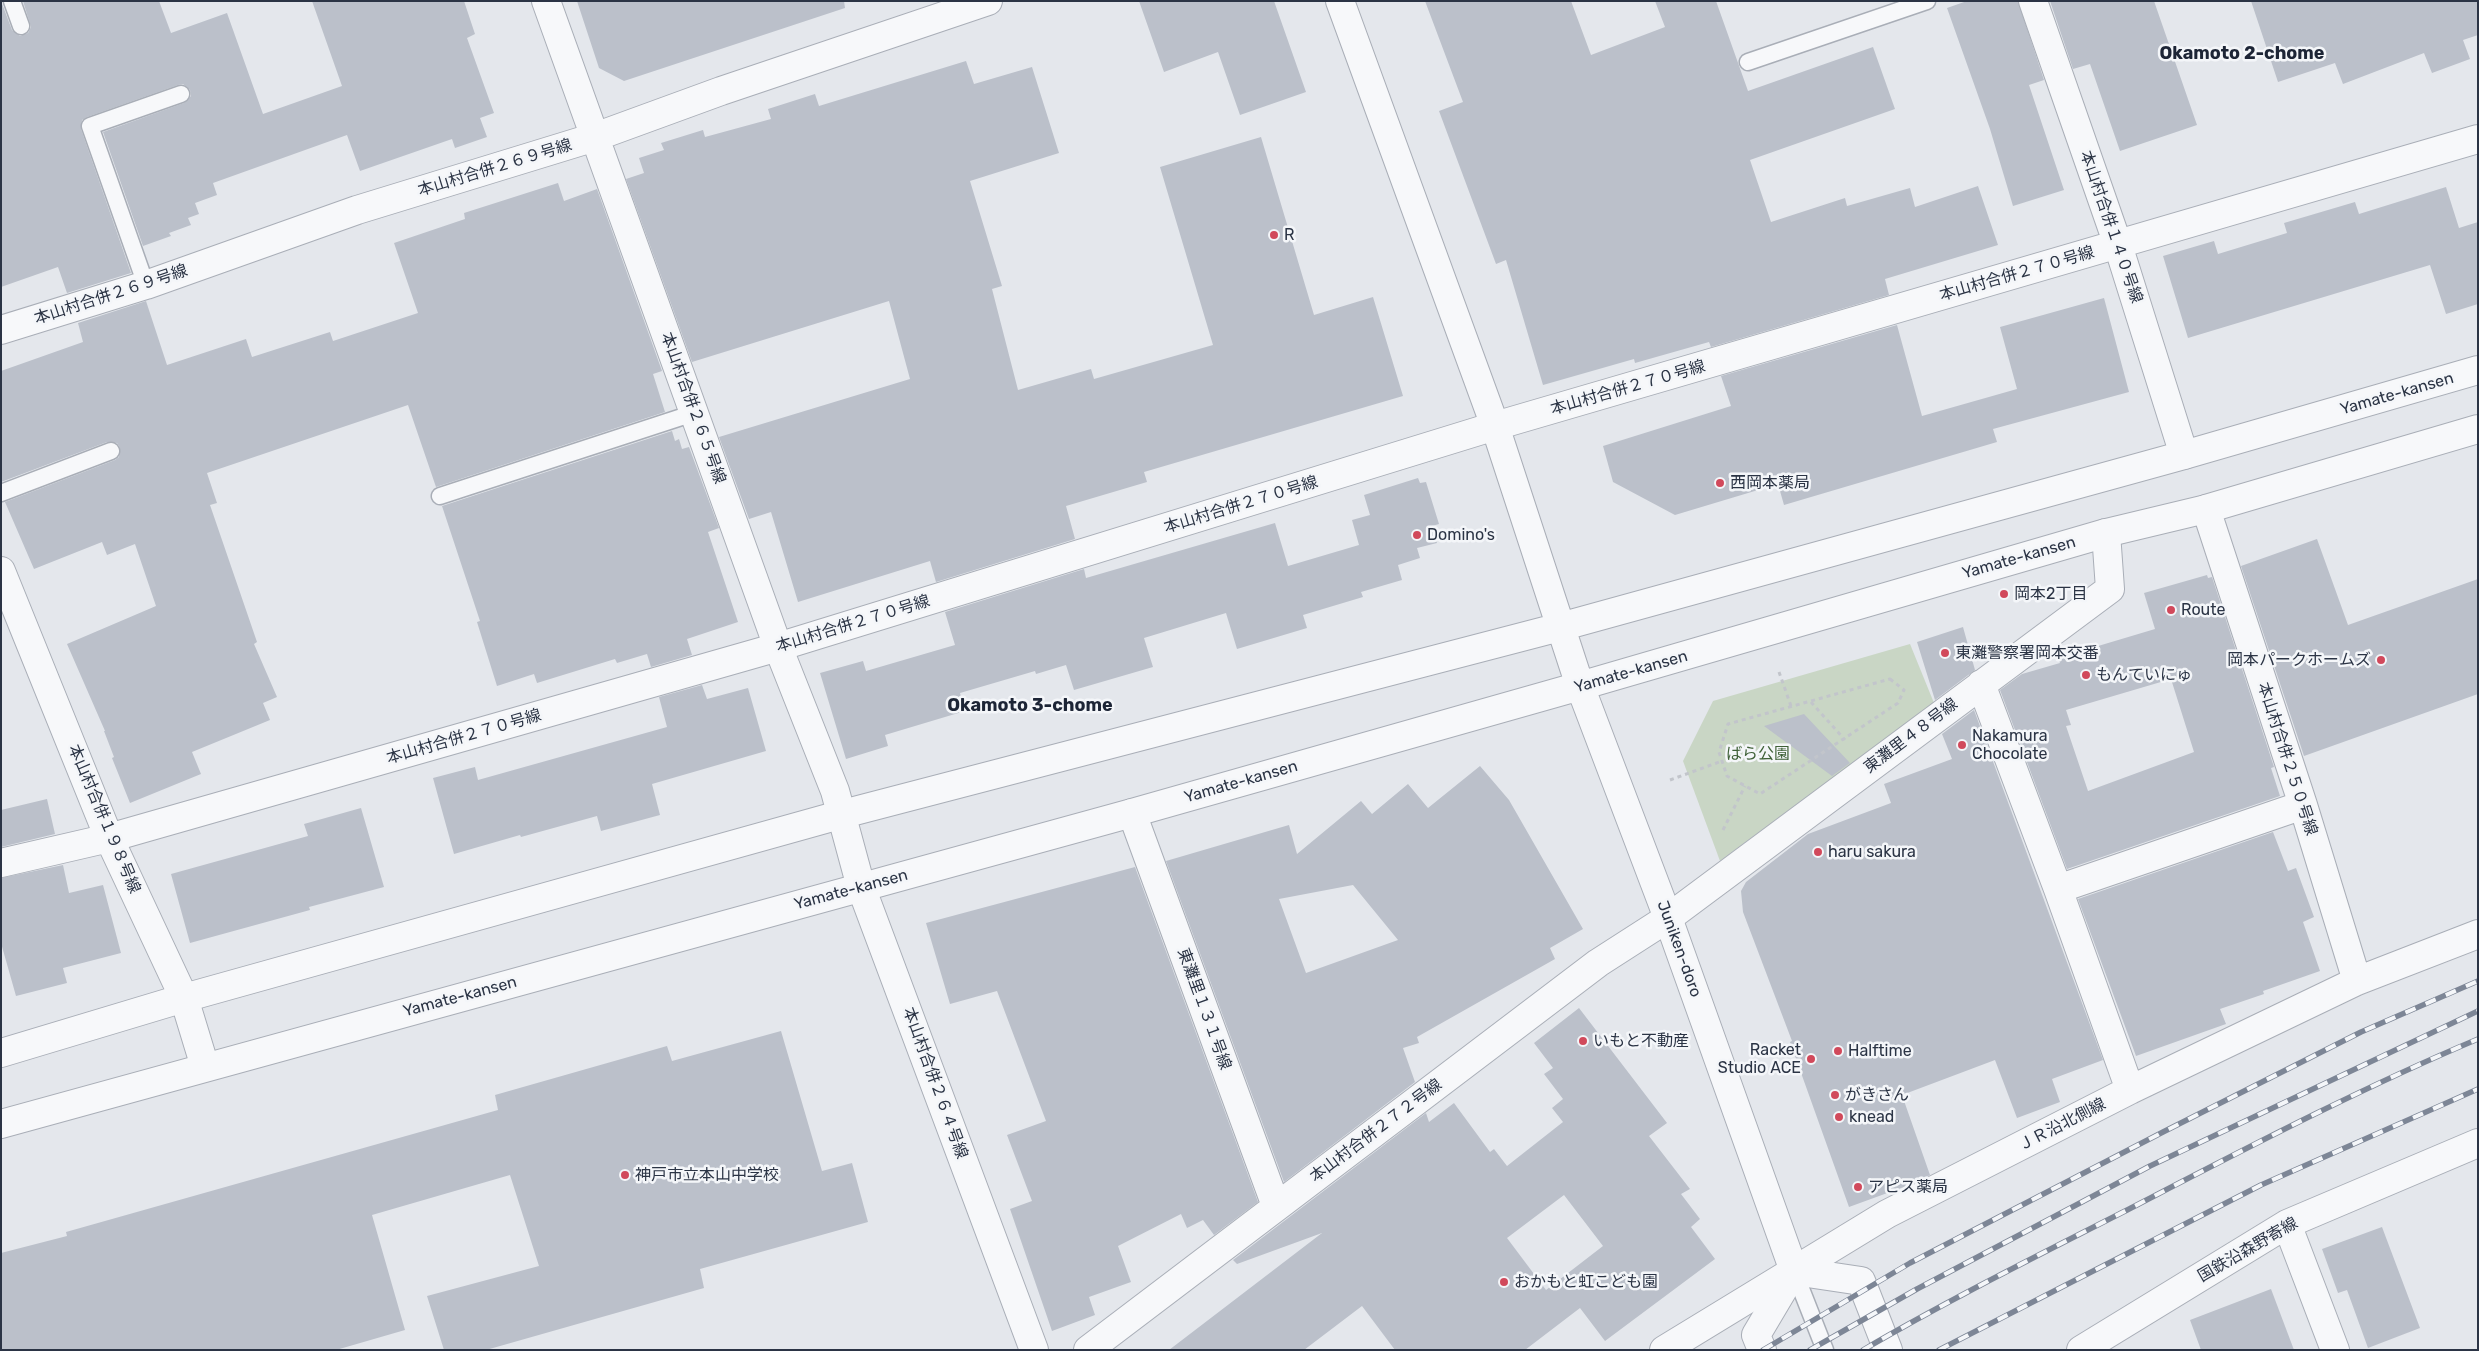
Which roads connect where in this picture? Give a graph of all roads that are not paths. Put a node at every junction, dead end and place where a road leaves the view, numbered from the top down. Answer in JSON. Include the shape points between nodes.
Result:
{"nodes":[{"id":1,"x":12,"y":1,"type":"edge"},
{"id":2,"x":546,"y":1,"type":"edge"},
{"id":3,"x":988,"y":1,"type":"edge"},
{"id":4,"x":1340,"y":1,"type":"edge"},
{"id":5,"x":1927,"y":1,"type":"edge"},
{"id":6,"x":2033,"y":1,"type":"edge"},
{"id":7,"x":21,"y":26,"type":"dead end"},
{"id":8,"x":1748,"y":62,"type":"dead end"},
{"id":9,"x":181,"y":94,"type":"dead end"},
{"id":10,"x":595,"y":137,"type":"junction"},
{"id":11,"x":2478,"y":139,"type":"edge"},
{"id":12,"x":2118,"y":245,"type":"junction"},
{"id":13,"x":146,"y":285,"type":"junction"},
{"id":14,"x":1,"y":330,"type":"edge"},
{"id":15,"x":2478,"y":370,"type":"edge"},
{"id":16,"x":694,"y":413,"type":"junction"},
{"id":17,"x":1496,"y":426,"type":"junction"},
{"id":18,"x":2478,"y":429,"type":"edge"},
{"id":19,"x":111,"y":451,"type":"dead end"},
{"id":20,"x":2184,"y":455,"type":"junction"},
{"id":21,"x":1,"y":493,"type":"edge"},
{"id":22,"x":440,"y":496,"type":"dead end"},
{"id":23,"x":2206,"y":509,"type":"junction"},
{"id":24,"x":2106,"y":532,"type":"junction"},
{"id":25,"x":1,"y":571,"type":"edge"},
{"id":26,"x":1560,"y":627,"type":"junction"},
{"id":27,"x":778,"y":647,"type":"junction"},
{"id":28,"x":1981,"y":684,"type":"junction"},
{"id":29,"x":1580,"y":686,"type":"junction"},
{"id":30,"x":2303,"y":806,"type":"junction"},
{"id":31,"x":1132,"y":813,"type":"junction"},
{"id":32,"x":843,"y":814,"type":"junction"},
{"id":33,"x":110,"y":838,"type":"junction"},
{"id":34,"x":1,"y":863,"type":"edge"},
{"id":35,"x":861,"y":887,"type":"junction"},
{"id":36,"x":2058,"y":889,"type":"junction"},
{"id":37,"x":1668,"y":918,"type":"junction"},
{"id":38,"x":2478,"y":934,"type":"edge"},
{"id":39,"x":2357,"y":982,"type":"junction"},
{"id":40,"x":184,"y":998,"type":"junction"},
{"id":41,"x":1,"y":1053,"type":"edge"},
{"id":42,"x":205,"y":1067,"type":"junction"},
{"id":43,"x":2130,"y":1090,"type":"junction"},
{"id":44,"x":1,"y":1124,"type":"edge"},
{"id":45,"x":2478,"y":1143,"type":"edge"},
{"id":46,"x":1276,"y":1206,"type":"junction"},
{"id":47,"x":2287,"y":1224,"type":"junction"},
{"id":48,"x":1794,"y":1272,"type":"junction"},
{"id":49,"x":1034,"y":1350,"type":"edge"},
{"id":50,"x":1088,"y":1350,"type":"edge"},
{"id":51,"x":1664,"y":1350,"type":"edge"},
{"id":52,"x":1762,"y":1350,"type":"edge"},
{"id":53,"x":1825,"y":1350,"type":"edge"},
{"id":54,"x":1888,"y":1350,"type":"edge"},
{"id":55,"x":2082,"y":1350,"type":"edge"},
{"id":56,"x":2335,"y":1350,"type":"edge"}],
"edges":[{"from":1,"to":7,"type":"lane"},
{"from":2,"to":10,"type":"street","name":"本山村合併２６５号線"},
{"from":3,"to":10,"type":"street","name":"本山村合併２６９号線"},
{"from":4,"to":17,"type":"street","name":"Juniken-doro"},
{"from":5,"to":8,"type":"lane"},
{"from":6,"to":12,"type":"street","name":"本山村合併１４０号線"},
{"from":9,"to":13,"type":"lane","via":[[90,126]]},
{"from":10,"to":13,"type":"street","name":"本山村合併２６９号線","via":[[356,210]]},
{"from":10,"to":16,"type":"street","name":"本山村合併２６５号線"},
{"from":11,"to":12,"type":"street","name":"本山村合併２７０号線"},
{"from":12,"to":17,"type":"street","name":"本山村合併２７０号線"},
{"from":12,"to":20,"type":"street","name":"本山村合併１４０号線"},
{"from":13,"to":14,"type":"street","name":"本山村合併２６９号線"},
{"from":15,"to":20,"type":"street","name":"Yamate-kansen"},
{"from":16,"to":22,"type":"lane"},
{"from":16,"to":27,"type":"street","name":"本山村合併２６５号線"},
{"from":17,"to":26,"type":"street","name":"Juniken-doro"},
{"from":17,"to":27,"type":"street","name":"本山村合併２７０号線"},
{"from":18,"to":23,"type":"street","name":"Yamate-kansen"},
{"from":19,"to":21,"type":"lane"},
{"from":20,"to":26,"type":"street","name":"Yamate-kansen"},
{"from":23,"to":24,"type":"street","name":"Yamate-kansen"},
{"from":23,"to":30,"type":"street","name":"本山村合併２５０号線"},
{"from":24,"to":28,"type":"street","name":"東灘里４８号線","via":[[2110,589]]},
{"from":24,"to":29,"type":"street","name":"Yamate-kansen"},
{"from":25,"to":33,"type":"street","name":"本山村合併１９８号線"},
{"from":26,"to":29,"type":"street","name":"Juniken-doro"},
{"from":26,"to":32,"type":"street","name":"Yamate-kansen"},
{"from":27,"to":32,"type":"street","name":"本山村合併２６５号線"},
{"from":27,"to":33,"type":"street","name":"本山村合併２７０号線"},
{"from":28,"to":36,"type":"street"},
{"from":28,"to":37,"type":"street","name":"東灘里４８号線"},
{"from":29,"to":31,"type":"street","name":"Yamate-kansen"},
{"from":29,"to":37,"type":"street","name":"Juniken-doro"},
{"from":30,"to":36,"type":"street"},
{"from":30,"to":39,"type":"street","name":"本山村合併２５０号線"},
{"from":31,"to":35,"type":"street","name":"Yamate-kansen"},
{"from":31,"to":46,"type":"street","name":"東灘里１３１号線"},
{"from":32,"to":35,"type":"street","name":"本山村合併２６４号線"},
{"from":32,"to":40,"type":"street","name":"Yamate-kansen"},
{"from":33,"to":34,"type":"street","name":"本山村合併２７０号線"},
{"from":33,"to":40,"type":"street","name":"本山村合併１９８号線"},
{"from":35,"to":42,"type":"street","name":"Yamate-kansen"},
{"from":35,"to":49,"type":"street","name":"本山村合併２６４号線"},
{"from":36,"to":43,"type":"street"},
{"from":37,"to":46,"type":"street","name":"本山村合併２７２号線","via":[[1598,963]]},
{"from":37,"to":48,"type":"street","name":"Juniken-doro"},
{"from":38,"to":39,"type":"street","name":"ＪＲ沿北側線"},
{"from":39,"to":43,"type":"street","name":"ＪＲ沿北側線"},
{"from":40,"to":41,"type":"street","name":"Yamate-kansen"},
{"from":40,"to":42,"type":"street","name":"本山村合併１９８号線"},
{"from":42,"to":44,"type":"street","name":"Yamate-kansen"},
{"from":43,"to":48,"type":"street","name":"ＪＲ沿北側線","via":[[1887,1214]]},
{"from":45,"to":47,"type":"street","name":"国鉄沿森野寄線"},
{"from":46,"to":50,"type":"street","name":"本山村合併２７２号線"},
{"from":47,"to":55,"type":"street","name":"国鉄沿森野寄線"},
{"from":47,"to":56,"type":"street"},
{"from":48,"to":51,"type":"street","name":"ＪＲ沿北側線"},
{"from":48,"to":52,"type":"street","via":[[1756,1335]]},
{"from":48,"to":53,"type":"lane"},
{"from":48,"to":54,"type":"street","via":[[1861,1281]]}]}
